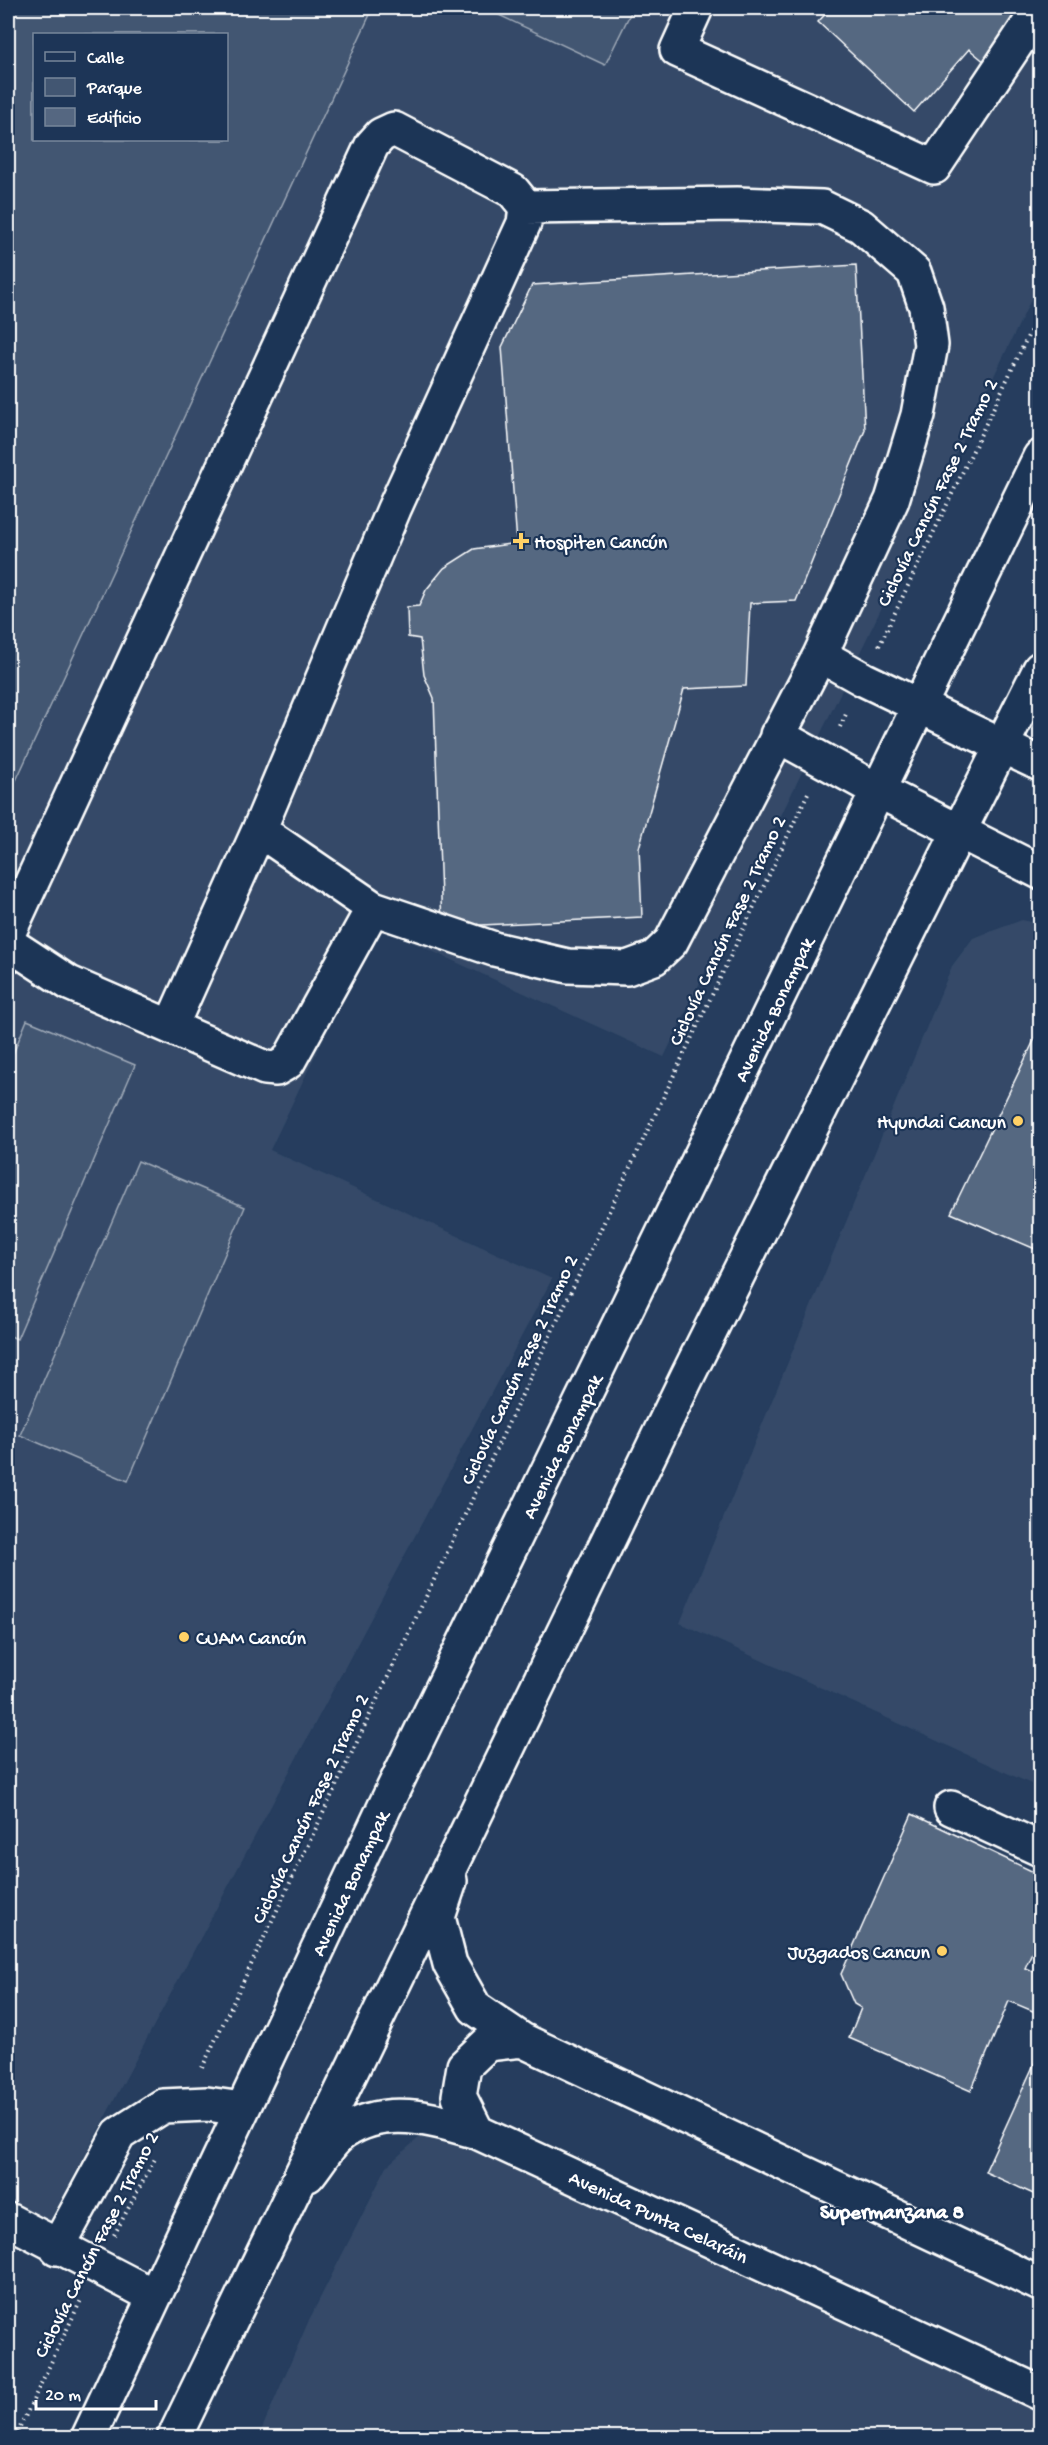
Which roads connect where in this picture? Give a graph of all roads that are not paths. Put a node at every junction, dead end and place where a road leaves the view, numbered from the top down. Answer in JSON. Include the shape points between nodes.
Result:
{"nodes":[{"id":1,"x":696,"y":8,"type":"edge"},
{"id":2,"x":1041,"y":8,"type":"edge"},
{"id":3,"x":526,"y":207,"type":"junction"},
{"id":4,"x":1041,"y":457,"type":"edge"},
{"id":5,"x":820,"y":655,"type":"junction"},
{"id":6,"x":1041,"y":669,"type":"edge"},
{"id":7,"x":922,"y":706,"type":"junction"},
{"id":8,"x":777,"y":735,"type":"junction"},
{"id":9,"x":1003,"y":747,"type":"junction"},
{"id":10,"x":1041,"y":764,"type":"edge"},
{"id":11,"x":879,"y":791,"type":"junction"},
{"id":12,"x":259,"y":830,"type":"junction"},
{"id":13,"x":960,"y":832,"type":"junction"},
{"id":14,"x":1041,"y":872,"type":"edge"},
{"id":15,"x":373,"y":908,"type":"junction"},
{"id":16,"x":8,"y":934,"type":"edge"},
{"id":17,"x":8,"y":943,"type":"edge"},
{"id":18,"x":171,"y":1026,"type":"junction"},
{"id":19,"x":951,"y":1808,"type":"dead end"},
{"id":20,"x":462,"y":1844,"type":"junction"},
{"id":21,"x":1041,"y":1849,"type":"edge"},
{"id":22,"x":522,"y":2040,"type":"junction"},
{"id":23,"x":242,"y":2109,"type":"junction"},
{"id":24,"x":477,"y":2132,"type":"junction"},
{"id":25,"x":292,"y":2195,"type":"junction"},
{"id":26,"x":8,"y":2220,"type":"edge"},
{"id":27,"x":57,"y":2248,"type":"junction"},
{"id":28,"x":1041,"y":2284,"type":"edge"},
{"id":29,"x":154,"y":2296,"type":"junction"},
{"id":30,"x":1041,"y":2393,"type":"edge"},
{"id":31,"x":88,"y":2438,"type":"edge"},
{"id":32,"x":174,"y":2438,"type":"edge"}],
"edges":[{"from":1,"to":2,"type":"main road","via":[[677,50],[934,167]]},
{"from":3,"to":5,"type":"main road","via":[[822,207],[861,226],[914,272],[926,307],[931,345],[918,415],[892,500]]},
{"from":3,"to":12,"type":"main road","via":[[524,223],[394,509]]},
{"from":3,"to":16,"type":"main road","via":[[513,191],[394,129],[381,135],[372,146]]},
{"from":4,"to":7,"type":"main road","name":"Avenida Bonampak"},
{"from":5,"to":7,"type":"main road"},
{"from":5,"to":8,"type":"main road"},
{"from":6,"to":9,"type":"main road"},
{"from":7,"to":9,"type":"main road"},
{"from":7,"to":11,"type":"main road","name":"Avenida Bonampak"},
{"from":8,"to":11,"type":"main road"},
{"from":8,"to":15,"type":"main road","via":[[671,942],[654,958],[627,968],[568,966],[494,949]]},
{"from":9,"to":10,"type":"main road"},
{"from":9,"to":13,"type":"main road"},
{"from":11,"to":13,"type":"main road"},
{"from":11,"to":23,"type":"main road","name":"Avenida Bonampak","via":[[386,1804]]},
{"from":12,"to":15,"type":"main road"},
{"from":12,"to":18,"type":"main road"},
{"from":13,"to":14,"type":"main road"},
{"from":13,"to":20,"type":"main road","via":[[682,1388]]},
{"from":15,"to":18,"type":"main road","via":[[288,1062],[276,1069],[266,1068]]},
{"from":17,"to":18,"type":"main road","via":[[69,983]]},
{"from":19,"to":21,"type":"main road"},
{"from":20,"to":22,"type":"main road","via":[[438,1917],[450,1964],[475,2008]]},
{"from":20,"to":25,"type":"main road"},
{"from":22,"to":24,"type":"main road","via":[[487,2044],[464,2066],[459,2096]]},
{"from":22,"to":28,"type":"main road"},
{"from":23,"to":27,"type":"main road","via":[[186,2103],[163,2106],[119,2134]]},
{"from":23,"to":29,"type":"main road","name":"Avenida Bonampak"},
{"from":24,"to":25,"type":"main road","name":"Avenida Punta Celaráin","via":[[421,2116],[377,2118],[342,2132]]},
{"from":24,"to":30,"type":"main road","name":"Avenida Punta Celaráin"},
{"from":25,"to":32,"type":"main road"},
{"from":26,"to":27,"type":"main road"},
{"from":27,"to":29,"type":"main road"},
{"from":29,"to":31,"type":"main road","name":"Avenida Bonampak"}]}
